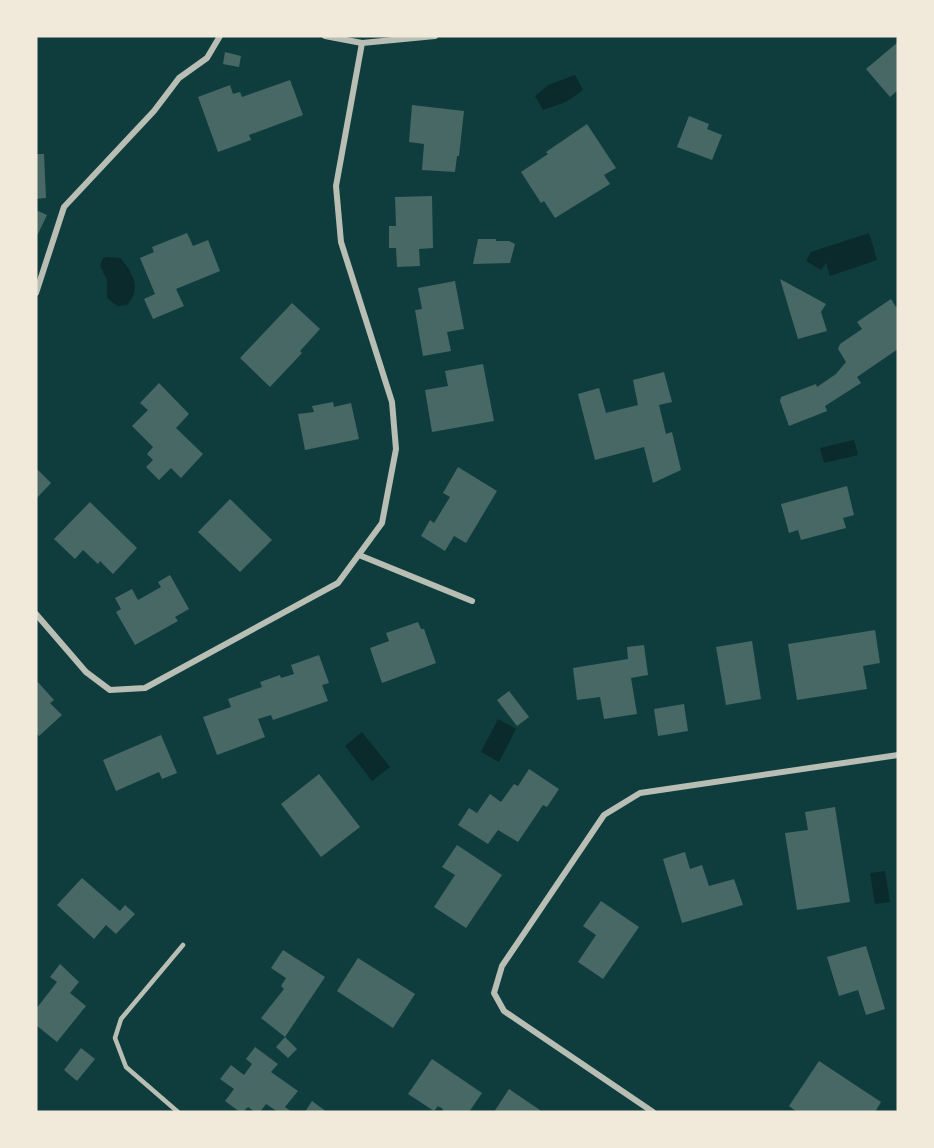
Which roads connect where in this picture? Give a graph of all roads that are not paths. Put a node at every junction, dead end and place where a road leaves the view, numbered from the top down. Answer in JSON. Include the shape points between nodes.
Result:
{"nodes":[{"id":1,"x":220,"y":36,"type":"edge"},
{"id":2,"x":325,"y":36,"type":"edge"},
{"id":3,"x":435,"y":36,"type":"edge"},
{"id":4,"x":362,"y":43,"type":"junction"},
{"id":5,"x":36,"y":293,"type":"edge"},
{"id":6,"x":359,"y":555,"type":"junction"},
{"id":7,"x":472,"y":601,"type":"dead end"},
{"id":8,"x":36,"y":614,"type":"edge"},
{"id":9,"x":898,"y":755,"type":"edge"},
{"id":10,"x":183,"y":945,"type":"dead end"},
{"id":11,"x":649,"y":1111,"type":"edge"},
{"id":12,"x":178,"y":1112,"type":"edge"}],
"edges":[{"from":1,"to":5,"type":"street","via":[[207,58],[179,78],[154,111],[64,207]]},
{"from":2,"to":4,"type":"street"},
{"from":3,"to":4,"type":"street"},
{"from":4,"to":6,"type":"street","via":[[336,186],[341,242],[392,402],[396,449],[382,523]]},
{"from":6,"to":7,"type":"street"},
{"from":6,"to":8,"type":"street","via":[[338,584],[145,688],[110,690],[86,672]]},
{"from":9,"to":11,"type":"street","via":[[640,793],[604,815],[502,966],[494,993],[504,1011]]},
{"from":10,"to":12,"type":"lane","via":[[121,1019],[115,1038],[126,1067]]}]}
